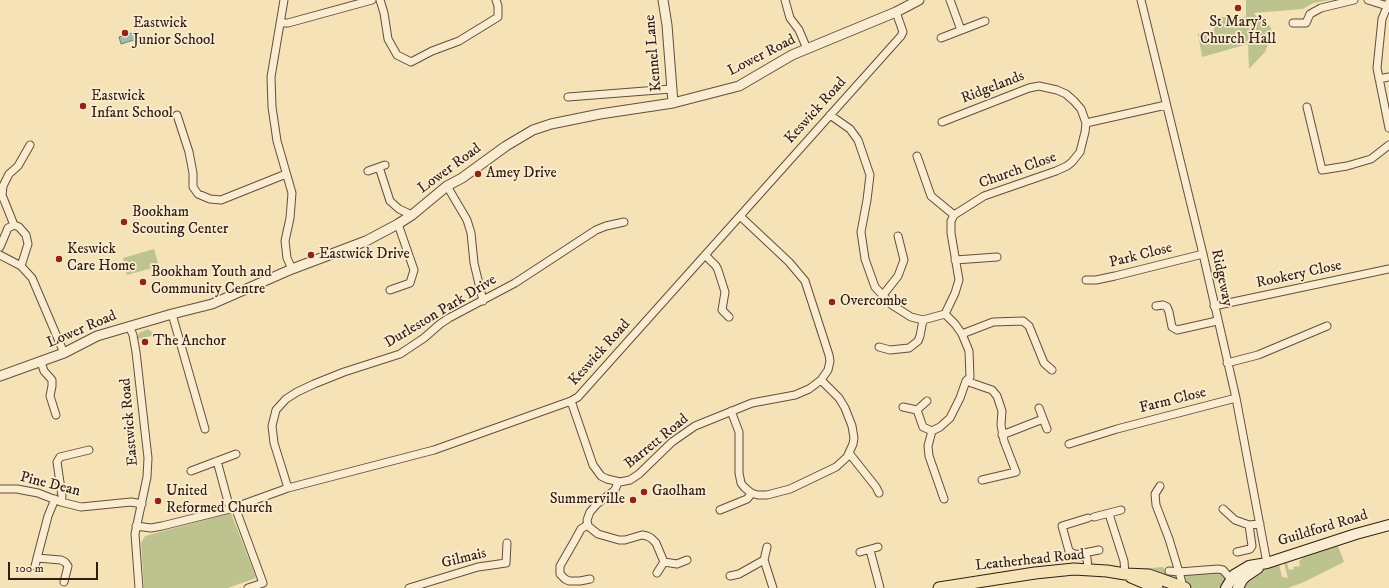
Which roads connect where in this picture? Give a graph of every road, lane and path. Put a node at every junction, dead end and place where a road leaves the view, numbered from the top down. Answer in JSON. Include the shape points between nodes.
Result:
{"nodes":[{"id":1,"x":284,"y":0,"type":"edge"},
{"id":2,"x":372,"y":0,"type":"edge"},
{"id":3,"x":380,"y":0,"type":"edge"},
{"id":4,"x":496,"y":0,"type":"edge"},
{"id":5,"x":663,"y":0,"type":"edge"},
{"id":6,"x":784,"y":0,"type":"edge"},
{"id":7,"x":919,"y":0,"type":"edge"},
{"id":8,"x":950,"y":0,"type":"edge"},
{"id":9,"x":1141,"y":0,"type":"edge"},
{"id":10,"x":1354,"y":0,"type":"edge"},
{"id":11,"x":1368,"y":0,"type":"edge"},
{"id":12,"x":1388,"y":4,"type":"edge"},
{"id":13,"x":896,"y":12,"type":"junction"},
{"id":14,"x":985,"y":21,"type":"dead end"},
{"id":15,"x":281,"y":23,"type":"junction"},
{"id":16,"x":1293,"y":23,"type":"dead end"},
{"id":17,"x":961,"y":30,"type":"junction"},
{"id":18,"x":941,"y":38,"type":"dead end"},
{"id":19,"x":807,"y":49,"type":"junction"},
{"id":20,"x":1389,"y":77,"type":"edge"},
{"id":21,"x":1379,"y":79,"type":"junction"},
{"id":22,"x":671,"y":89,"type":"junction"},
{"id":23,"x":568,"y":97,"type":"dead end"},
{"id":24,"x":672,"y":103,"type":"junction"},
{"id":25,"x":1166,"y":105,"type":"junction"},
{"id":26,"x":1307,"y":108,"type":"dead end"},
{"id":27,"x":177,"y":115,"type":"dead end"},
{"id":28,"x":830,"y":115,"type":"junction"},
{"id":29,"x":942,"y":122,"type":"dead end"},
{"id":30,"x":1086,"y":123,"type":"junction"},
{"id":31,"x":1389,"y":128,"type":"edge"},
{"id":32,"x":30,"y":145,"type":"dead end"},
{"id":33,"x":1389,"y":145,"type":"edge"},
{"id":34,"x":917,"y":156,"type":"dead end"},
{"id":35,"x":368,"y":171,"type":"dead end"},
{"id":36,"x":286,"y":174,"type":"junction"},
{"id":37,"x":447,"y":186,"type":"junction"},
{"id":38,"x":412,"y":215,"type":"junction"},
{"id":39,"x":954,"y":215,"type":"junction"},
{"id":40,"x":740,"y":216,"type":"junction"},
{"id":41,"x":624,"y":222,"type":"dead end"},
{"id":42,"x":398,"y":224,"type":"junction"},
{"id":43,"x":14,"y":225,"type":"junction"},
{"id":44,"x":898,"y":236,"type":"dead end"},
{"id":45,"x":0,"y":247,"type":"edge"},
{"id":46,"x":1203,"y":254,"type":"junction"},
{"id":47,"x":0,"y":256,"type":"edge"},
{"id":48,"x":705,"y":256,"type":"junction"},
{"id":49,"x":996,"y":257,"type":"dead end"},
{"id":50,"x":955,"y":260,"type":"junction"},
{"id":51,"x":21,"y":266,"type":"junction"},
{"id":52,"x":292,"y":269,"type":"junction"},
{"id":53,"x":1389,"y":269,"type":"edge"},
{"id":54,"x":1086,"y":280,"type":"dead end"},
{"id":55,"x":390,"y":290,"type":"dead end"},
{"id":56,"x":883,"y":295,"type":"junction"},
{"id":57,"x":483,"y":301,"type":"junction"},
{"id":58,"x":1156,"y":306,"type":"dead end"},
{"id":59,"x":1214,"y":306,"type":"junction"},
{"id":60,"x":172,"y":314,"type":"junction"},
{"id":61,"x":945,"y":314,"type":"junction"},
{"id":62,"x":729,"y":316,"type":"dead end"},
{"id":63,"x":922,"y":320,"type":"junction"},
{"id":64,"x":1218,"y":321,"type":"junction"},
{"id":65,"x":128,"y":326,"type":"junction"},
{"id":66,"x":1327,"y":326,"type":"dead end"},
{"id":67,"x":822,"y":331,"type":"junction"},
{"id":68,"x":814,"y":333,"type":"dead end"},
{"id":69,"x":962,"y":334,"type":"junction"},
{"id":70,"x":879,"y":347,"type":"dead end"},
{"id":71,"x":64,"y":353,"type":"junction"},
{"id":72,"x":41,"y":362,"type":"junction"},
{"id":73,"x":1227,"y":363,"type":"junction"},
{"id":74,"x":1052,"y":370,"type":"dead end"},
{"id":75,"x":0,"y":376,"type":"edge"},
{"id":76,"x":821,"y":380,"type":"junction"},
{"id":77,"x":966,"y":381,"type":"junction"},
{"id":78,"x":1236,"y":398,"type":"junction"},
{"id":79,"x":571,"y":401,"type":"junction"},
{"id":80,"x":927,"y":401,"type":"dead end"},
{"id":81,"x":903,"y":407,"type":"dead end"},
{"id":82,"x":1039,"y":408,"type":"dead end"},
{"id":83,"x":917,"y":410,"type":"junction"},
{"id":84,"x":731,"y":411,"type":"junction"},
{"id":85,"x":56,"y":416,"type":"dead end"},
{"id":86,"x":1044,"y":419,"type":"junction"},
{"id":87,"x":205,"y":429,"type":"dead end"},
{"id":88,"x":1047,"y":429,"type":"dead end"},
{"id":89,"x":932,"y":431,"type":"junction"},
{"id":90,"x":1002,"y":435,"type":"junction"},
{"id":91,"x":1070,"y":444,"type":"dead end"},
{"id":92,"x":89,"y":450,"type":"dead end"},
{"id":93,"x":849,"y":453,"type":"junction"},
{"id":94,"x":236,"y":454,"type":"dead end"},
{"id":95,"x":217,"y":461,"type":"junction"},
{"id":96,"x":191,"y":471,"type":"dead end"},
{"id":97,"x":982,"y":480,"type":"dead end"},
{"id":98,"x":618,"y":482,"type":"junction"},
{"id":99,"x":1160,"y":486,"type":"dead end"},
{"id":100,"x":288,"y":488,"type":"junction"},
{"id":101,"x":0,"y":489,"type":"edge"},
{"id":102,"x":752,"y":493,"type":"junction"},
{"id":103,"x":878,"y":493,"type":"dead end"},
{"id":104,"x":944,"y":499,"type":"dead end"},
{"id":105,"x":58,"y":501,"type":"junction"},
{"id":106,"x":142,"y":504,"type":"junction"},
{"id":107,"x":233,"y":508,"type":"junction"},
{"id":108,"x":1223,"y":509,"type":"dead end"},
{"id":109,"x":720,"y":510,"type":"dead end"},
{"id":110,"x":1121,"y":510,"type":"dead end"},
{"id":111,"x":1109,"y":514,"type":"junction"},
{"id":112,"x":1260,"y":524,"type":"junction"},
{"id":113,"x":588,"y":525,"type":"junction"},
{"id":114,"x":1389,"y":525,"type":"edge"},
{"id":115,"x":136,"y":526,"type":"junction"},
{"id":116,"x":1249,"y":526,"type":"junction"},
{"id":117,"x":507,"y":543,"type":"dead end"},
{"id":118,"x":767,"y":546,"type":"dead end"},
{"id":119,"x":878,"y":547,"type":"dead end"},
{"id":120,"x":870,"y":550,"type":"junction"},
{"id":121,"x":1099,"y":550,"type":"dead end"},
{"id":122,"x":860,"y":552,"type":"dead end"},
{"id":123,"x":1237,"y":552,"type":"dead end"},
{"id":124,"x":1077,"y":554,"type":"junction"},
{"id":125,"x":37,"y":558,"type":"junction"},
{"id":126,"x":764,"y":560,"type":"junction"},
{"id":127,"x":664,"y":562,"type":"junction"},
{"id":128,"x":685,"y":563,"type":"dead end"},
{"id":129,"x":1267,"y":563,"type":"junction"},
{"id":130,"x":35,"y":566,"type":"dead end"},
{"id":131,"x":1088,"y":569,"type":"junction"},
{"id":132,"x":1169,"y":571,"type":"dead end"},
{"id":133,"x":1179,"y":572,"type":"junction"},
{"id":134,"x":656,"y":573,"type":"dead end"},
{"id":135,"x":1125,"y":574,"type":"junction"},
{"id":136,"x":730,"y":576,"type":"dead end"},
{"id":137,"x":590,"y":579,"type":"dead end"},
{"id":138,"x":64,"y":582,"type":"dead end"},
{"id":139,"x":1228,"y":584,"type":"edge"},
{"id":140,"x":139,"y":588,"type":"edge"},
{"id":141,"x":248,"y":588,"type":"edge"},
{"id":142,"x":409,"y":588,"type":"edge"},
{"id":143,"x":773,"y":588,"type":"edge"},
{"id":144,"x":880,"y":588,"type":"edge"},
{"id":145,"x":939,"y":588,"type":"edge"},
{"id":146,"x":1157,"y":588,"type":"edge"},
{"id":147,"x":1185,"y":588,"type":"edge"},
{"id":148,"x":1238,"y":588,"type":"edge"}],
"edges":[{"from":1,"to":15,"type":"street"},
{"from":2,"to":15,"type":"street"},
{"from":3,"to":4,"type":"street","via":[[388,39],[397,55],[411,62],[432,51],[459,42],[498,17]]},
{"from":5,"to":22,"type":"street","name":"Kennel Lane"},
{"from":6,"to":19,"type":"street","via":[[790,18],[799,30]]},
{"from":7,"to":13,"type":"street","name":"Lower Road"},
{"from":8,"to":17,"type":"street"},
{"from":9,"to":25,"type":"street","name":"Ridgeway"},
{"from":10,"to":16,"type":"street","via":[[1321,8],[1310,14],[1306,23]]},
{"from":11,"to":12,"type":"street"},
{"from":12,"to":21,"type":"street","via":[[1380,31]]},
{"from":13,"to":19,"type":"street","name":"Lower Road"},
{"from":13,"to":28,"type":"street","name":"Keswick Road","via":[[902,34]]},
{"from":14,"to":17,"type":"street"},
{"from":15,"to":36,"type":"street","via":[[271,76],[276,141]]},
{"from":17,"to":18,"type":"street"},
{"from":19,"to":24,"type":"street","name":"Lower Road","via":[[739,86]]},
{"from":20,"to":21,"type":"street"},
{"from":21,"to":31,"type":"street"},
{"from":22,"to":23,"type":"street"},
{"from":22,"to":24,"type":"street","name":"Kennel Lane"},
{"from":24,"to":37,"type":"street","name":"Lower Road","via":[[544,126],[517,139]]},
{"from":25,"to":30,"type":"street"},
{"from":25,"to":46,"type":"street","name":"Ridgeway"},
{"from":26,"to":33,"type":"street","via":[[1322,170],[1371,159]]},
{"from":27,"to":36,"type":"street","via":[[189,152],[193,187],[198,194],[221,200]]},
{"from":28,"to":40,"type":"street","name":"Keswick Road"},
{"from":28,"to":56,"type":"street","via":[[850,129],[858,140],[870,174],[861,232],[865,259],[875,287]]},
{"from":29,"to":30,"type":"street","name":"Ridgelands","via":[[1039,86],[1066,94],[1081,109]]},
{"from":30,"to":39,"type":"street","name":"Church Close","via":[[1080,152],[1067,166],[984,196]]},
{"from":32,"to":43,"type":"street","via":[[3,186],[2,194]]},
{"from":34,"to":39,"type":"street","via":[[931,196]]},
{"from":35,"to":38,"type":"street","via":[[382,166],[390,201]]},
{"from":36,"to":52,"type":"street","via":[[292,193],[285,241],[287,258]]},
{"from":37,"to":38,"type":"street","name":"Lower Road"},
{"from":37,"to":57,"type":"street","via":[[471,233],[474,264]]},
{"from":38,"to":42,"type":"street","name":"Lower Road"},
{"from":39,"to":50,"type":"street","via":[[951,233]]},
{"from":40,"to":48,"type":"street","name":"Keswick Road"},
{"from":40,"to":67,"type":"street","via":[[793,266],[805,281]]},
{"from":41,"to":57,"type":"street","name":"Durleston Park Drive","via":[[596,230],[534,272]]},
{"from":42,"to":52,"type":"street","name":"Lower Road","via":[[366,241]]},
{"from":42,"to":55,"type":"street","via":[[414,270],[410,283]]},
{"from":43,"to":45,"type":"street","via":[[6,230]]},
{"from":43,"to":51,"type":"street","via":[[19,227],[28,241]]},
{"from":44,"to":56,"type":"street","via":[[903,253],[902,264],[898,276]]},
{"from":46,"to":54,"type":"street","name":"Park Close","via":[[1115,276]]},
{"from":46,"to":59,"type":"street","name":"Ridgeway"},
{"from":47,"to":51,"type":"street"},
{"from":48,"to":62,"type":"street","via":[[716,266],[723,283],[725,296],[721,313]]},
{"from":48,"to":79,"type":"street","name":"Keswick Road","via":[[578,397]]},
{"from":49,"to":50,"type":"street"},
{"from":50,"to":61,"type":"street","via":[[959,280]]},
{"from":51,"to":71,"type":"street","via":[[32,278]]},
{"from":52,"to":60,"type":"street","name":"Lower Road","via":[[212,304]]},
{"from":53,"to":59,"type":"street","name":"Rookery Close"},
{"from":56,"to":63,"type":"street","via":[[904,314]]},
{"from":57,"to":100,"type":"street","name":"Durleston Park Drive","via":[[449,318],[400,354],[314,384],[279,405],[273,418],[272,433]]},
{"from":58,"to":64,"type":"street","via":[[1167,307],[1175,330]]},
{"from":59,"to":64,"type":"street","name":"Ridgeway"},
{"from":60,"to":65,"type":"street","name":"Lower Road"},
{"from":60,"to":87,"type":"street"},
{"from":61,"to":63,"type":"street"},
{"from":61,"to":69,"type":"street"},
{"from":63,"to":70,"type":"street","via":[[918,341],[909,348],[890,350]]},
{"from":64,"to":73,"type":"street","name":"Ridgeway"},
{"from":65,"to":71,"type":"street","name":"Lower Road","via":[[97,336]]},
{"from":65,"to":106,"type":"street","name":"Eastwick Road","via":[[133,335],[136,352],[148,458]]},
{"from":66,"to":73,"type":"street","via":[[1258,355]]},
{"from":67,"to":68,"type":"street"},
{"from":67,"to":76,"type":"street","via":[[830,361],[828,370]]},
{"from":69,"to":74,"type":"street","via":[[993,322],[1023,321],[1029,326],[1044,363]]},
{"from":69,"to":77,"type":"street","via":[[969,352],[970,377]]},
{"from":71,"to":72,"type":"street","name":"Lower Road"},
{"from":72,"to":75,"type":"street","name":"Lower Road"},
{"from":72,"to":85,"type":"street","via":[[44,371],[52,380],[50,396]]},
{"from":73,"to":78,"type":"street","name":"Ridgeway"},
{"from":76,"to":84,"type":"street","name":"Barrett Road","via":[[795,395],[761,401]]},
{"from":76,"to":93,"type":"street","via":[[839,398],[849,416],[854,438]]},
{"from":77,"to":89,"type":"street","via":[[950,418]]},
{"from":77,"to":90,"type":"street","via":[[988,389],[997,396],[1002,411]]},
{"from":78,"to":91,"type":"street","name":"Farm Close"},
{"from":78,"to":112,"type":"street","name":"Ridgeway"},
{"from":79,"to":98,"type":"street","name":"Barrett Road","via":[[593,465],[601,476]]},
{"from":79,"to":100,"type":"street","name":"Keswick Road","via":[[434,450]]},
{"from":80,"to":83,"type":"street"},
{"from":81,"to":83,"type":"street"},
{"from":82,"to":86,"type":"street"},
{"from":83,"to":89,"type":"street","via":[[923,427]]},
{"from":84,"to":98,"type":"street","name":"Barrett Road","via":[[694,426],[672,442],[639,474],[630,480]]},
{"from":84,"to":102,"type":"street","via":[[739,432],[739,478],[744,487]]},
{"from":86,"to":88,"type":"street"},
{"from":86,"to":90,"type":"street"},
{"from":89,"to":104,"type":"street","via":[[928,446],[929,456]]},
{"from":90,"to":97,"type":"street","via":[[1016,472]]},
{"from":92,"to":105,"type":"street","via":[[60,456],[57,462],[62,496]]},
{"from":93,"to":102,"type":"street","via":[[836,467],[790,489],[762,495]]},
{"from":93,"to":103,"type":"street"},
{"from":94,"to":95,"type":"street"},
{"from":95,"to":96,"type":"street"},
{"from":95,"to":107,"type":"street"},
{"from":98,"to":113,"type":"street","via":[[615,490],[590,512],[586,520]]},
{"from":99,"to":133,"type":"street","via":[[1155,494],[1156,505]]},
{"from":100,"to":107,"type":"street","name":"Keswick Road"},
{"from":101,"to":105,"type":"street","name":"Pine Dean","via":[[38,493]]},
{"from":102,"to":109,"type":"street","via":[[732,509]]},
{"from":105,"to":106,"type":"street","name":"Pine Dean","via":[[81,507],[131,502]]},
{"from":105,"to":125,"type":"street","via":[[48,516]]},
{"from":106,"to":115,"type":"street","name":"Eastwick Road"},
{"from":107,"to":115,"type":"street","name":"Keswick Road","via":[[162,526]]},
{"from":107,"to":141,"type":"street","via":[[263,582]]},
{"from":108,"to":116,"type":"street","via":[[1235,520]]},
{"from":110,"to":111,"type":"street"},
{"from":111,"to":124,"type":"street","via":[[1062,526],[1069,551]]},
{"from":111,"to":135,"type":"street","via":[[1124,561]]},
{"from":112,"to":116,"type":"street"},
{"from":112,"to":129,"type":"street","name":"Ridgeway"},
{"from":113,"to":127,"type":"street","via":[[598,534],[619,540],[647,536],[653,540]]},
{"from":113,"to":137,"type":"street","via":[[581,529],[560,566],[560,574],[569,581]]},
{"from":114,"to":129,"type":"main road","name":"Guildford Road"},
{"from":115,"to":140,"type":"street","name":"Eastwick Road","via":[[134,542]]},
{"from":116,"to":123,"type":"street","via":[[1251,548]]},
{"from":117,"to":142,"type":"street","name":"Gilmais","via":[[506,563],[468,569]]},
{"from":118,"to":126,"type":"street"},
{"from":119,"to":120,"type":"street"},
{"from":120,"to":122,"type":"street"},
{"from":120,"to":144,"type":"street"},
{"from":121,"to":124,"type":"street"},
{"from":124,"to":131,"type":"street","via":[[1087,558]]},
{"from":125,"to":130,"type":"street"},
{"from":125,"to":138,"type":"street","via":[[65,562],[68,566]]},
{"from":126,"to":136,"type":"street","via":[[739,574]]},
{"from":126,"to":143,"type":"street"},
{"from":127,"to":128,"type":"street"},
{"from":127,"to":134,"type":"street"},
{"from":129,"to":139,"type":"main road","name":"Guildford Road","via":[[1249,566],[1237,572]]},
{"from":129,"to":148,"type":"main road","name":"Guildford Road","via":[[1246,576]]},
{"from":131,"to":135,"type":"main road","name":"Leatherhead Road"},
{"from":131,"to":145,"type":"main road","name":"Leatherhead Road","via":[[1074,568]]},
{"from":132,"to":133,"type":"street","name":"Guildford Road"},
{"from":133,"to":139,"type":"street","name":"Guildford Road","via":[[1218,569],[1222,570]]},
{"from":133,"to":147,"type":"street"},
{"from":135,"to":146,"type":"main road"},
{"from":135,"to":147,"type":"main road","via":[[1149,576]]}]}
